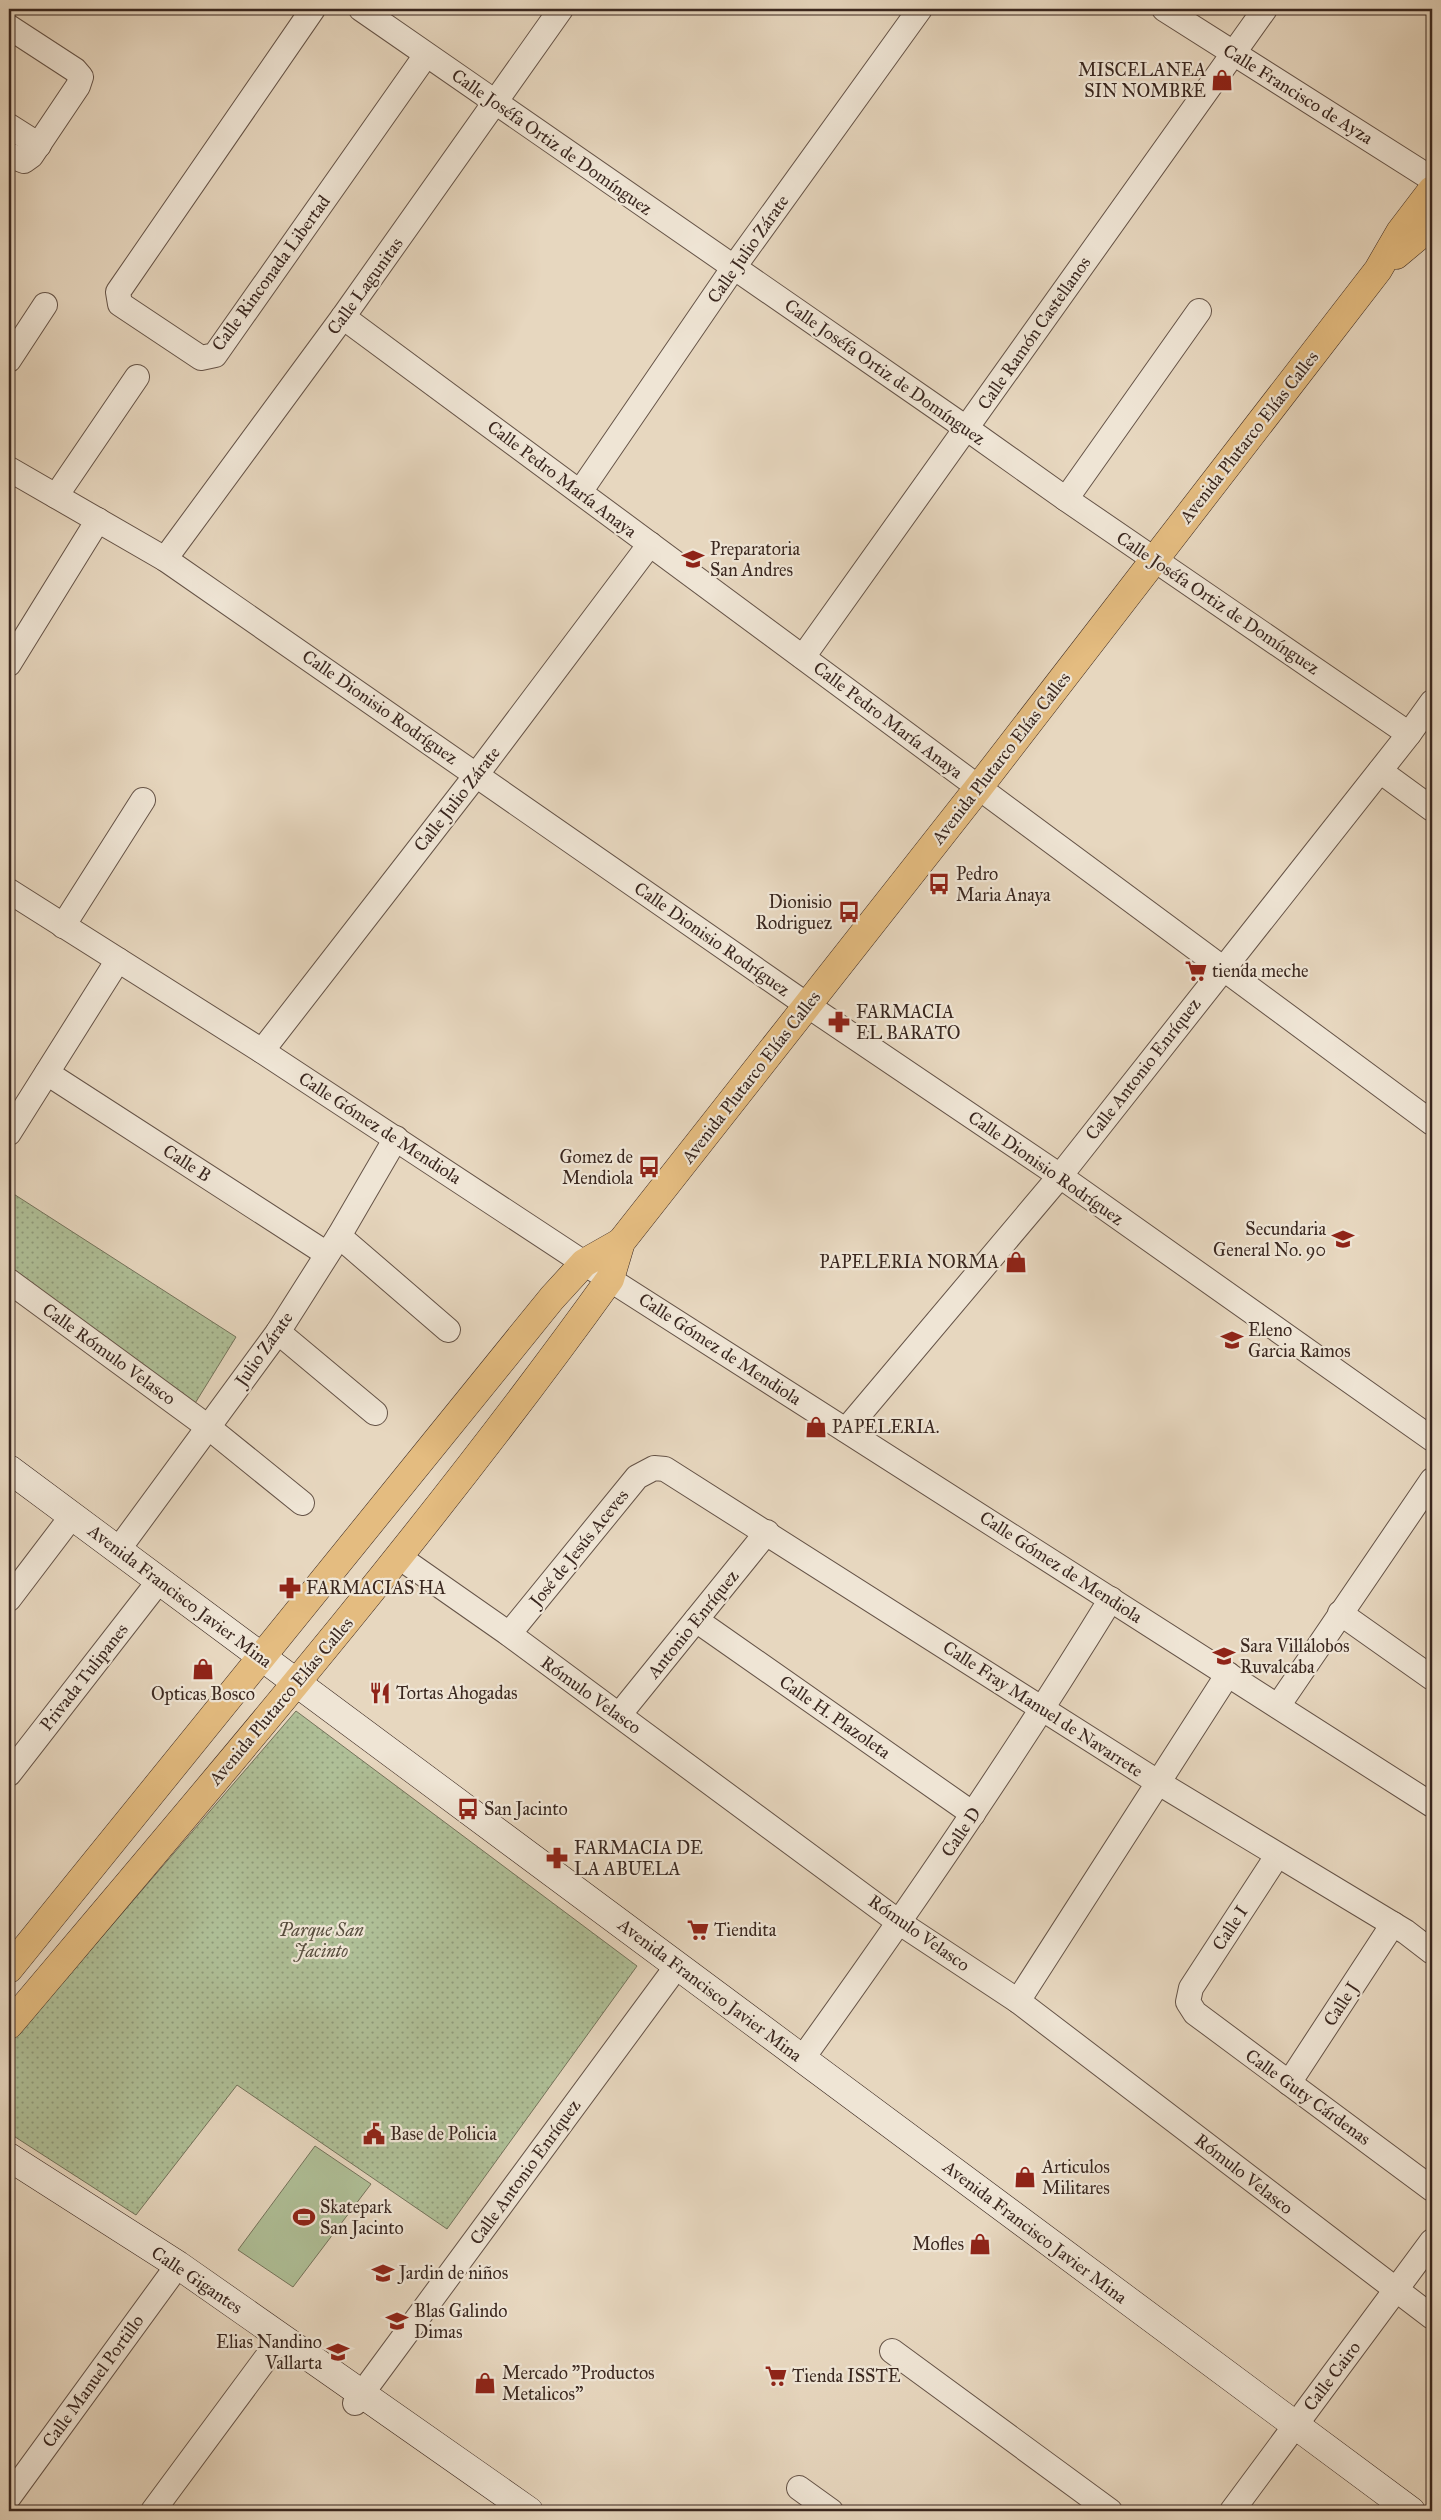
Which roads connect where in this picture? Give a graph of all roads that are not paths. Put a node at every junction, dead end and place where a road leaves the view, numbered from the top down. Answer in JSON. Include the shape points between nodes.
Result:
{"nodes":[{"id":1,"x":313,"y":9,"type":"edge"},
{"id":2,"x":361,"y":9,"type":"edge"},
{"id":3,"x":560,"y":9,"type":"edge"},
{"id":4,"x":920,"y":9,"type":"edge"},
{"id":5,"x":1164,"y":9,"type":"edge"},
{"id":6,"x":1265,"y":9,"type":"edge"},
{"id":7,"x":9,"y":26,"type":"edge"},
{"id":8,"x":1233,"y":53,"type":"junction"},
{"id":9,"x":426,"y":54,"type":"junction"},
{"id":10,"x":496,"y":103,"type":"junction"},
{"id":11,"x":9,"y":126,"type":"edge"},
{"id":12,"x":39,"y":145,"type":"junction"},
{"id":13,"x":9,"y":154,"type":"edge"},
{"id":14,"x":1432,"y":179,"type":"edge"},
{"id":15,"x":1432,"y":190,"type":"edge"},
{"id":16,"x":1432,"y":225,"type":"edge"},
{"id":17,"x":734,"y":268,"type":"junction"},
{"id":18,"x":1378,"y":270,"type":"junction"},
{"id":19,"x":45,"y":305,"type":"dead end"},
{"id":20,"x":1200,"y":311,"type":"dead end"},
{"id":21,"x":344,"y":317,"type":"junction"},
{"id":22,"x":9,"y":360,"type":"edge"},
{"id":23,"x":137,"y":377,"type":"dead end"},
{"id":24,"x":966,"y":428,"type":"junction"},
{"id":25,"x":9,"y":469,"type":"edge"},
{"id":26,"x":580,"y":492,"type":"junction"},
{"id":27,"x":56,"y":496,"type":"junction"},
{"id":28,"x":1066,"y":499,"type":"junction"},
{"id":29,"x":98,"y":520,"type":"junction"},
{"id":30,"x":650,"y":544,"type":"junction"},
{"id":31,"x":165,"y":559,"type":"junction"},
{"id":32,"x":1154,"y":559,"type":"junction"},
{"id":33,"x":803,"y":657,"type":"junction"},
{"id":34,"x":9,"y":664,"type":"edge"},
{"id":35,"x":1432,"y":702,"type":"edge"},
{"id":36,"x":1409,"y":734,"type":"junction"},
{"id":37,"x":1380,"y":771,"type":"junction"},
{"id":38,"x":477,"y":774,"type":"junction"},
{"id":39,"x":979,"y":787,"type":"junction"},
{"id":40,"x":143,"y":800,"type":"dead end"},
{"id":41,"x":1432,"y":809,"type":"edge"},
{"id":42,"x":11,"y":899,"type":"edge"},
{"id":43,"x":63,"y":926,"type":"junction"},
{"id":44,"x":118,"y":960,"type":"junction"},
{"id":45,"x":1223,"y":968,"type":"junction"},
{"id":46,"x":807,"y":1005,"type":"junction"},
{"id":47,"x":262,"y":1051,"type":"junction"},
{"id":48,"x":47,"y":1073,"type":"junction"},
{"id":49,"x":1432,"y":1123,"type":"edge"},
{"id":50,"x":9,"y":1133,"type":"edge"},
{"id":51,"x":396,"y":1138,"type":"junction"},
{"id":52,"x":1060,"y":1176,"type":"junction"},
{"id":53,"x":621,"y":1242,"type":"junction"},
{"id":54,"x":333,"y":1245,"type":"junction"},
{"id":55,"x":584,"y":1263,"type":"junction"},
{"id":56,"x":610,"y":1279,"type":"junction"},
{"id":57,"x":9,"y":1281,"type":"edge"},
{"id":58,"x":448,"y":1330,"type":"dead end"},
{"id":59,"x":278,"y":1332,"type":"junction"},
{"id":60,"x":374,"y":1412,"type":"dead end"},
{"id":61,"x":208,"y":1427,"type":"junction"},
{"id":62,"x":846,"y":1430,"type":"junction"},
{"id":63,"x":1432,"y":1439,"type":"edge"},
{"id":64,"x":654,"y":1468,"type":"joint"},
{"id":65,"x":9,"y":1469,"type":"edge"},
{"id":66,"x":1432,"y":1480,"type":"edge"},
{"id":67,"x":302,"y":1503,"type":"dead end"},
{"id":68,"x":72,"y":1516,"type":"junction"},
{"id":69,"x":767,"y":1532,"type":"junction"},
{"id":70,"x":118,"y":1550,"type":"junction"},
{"id":71,"x":399,"y":1557,"type":"junction"},
{"id":72,"x":159,"y":1581,"type":"junction"},
{"id":73,"x":9,"y":1599,"type":"edge"},
{"id":74,"x":1111,"y":1599,"type":"junction"},
{"id":75,"x":1340,"y":1613,"type":"junction"},
{"id":76,"x":696,"y":1620,"type":"junction"},
{"id":77,"x":509,"y":1634,"type":"junction"},
{"id":78,"x":262,"y":1657,"type":"junction"},
{"id":79,"x":1228,"y":1674,"type":"junction"},
{"id":80,"x":1432,"y":1678,"type":"edge"},
{"id":81,"x":297,"y":1684,"type":"junction"},
{"id":82,"x":1278,"y":1706,"type":"junction"},
{"id":83,"x":1043,"y":1708,"type":"junction"},
{"id":84,"x":618,"y":1715,"type":"junction"},
{"id":85,"x":9,"y":1774,"type":"edge"},
{"id":86,"x":1159,"y":1783,"type":"junction"},
{"id":87,"x":1432,"y":1805,"type":"edge"},
{"id":88,"x":973,"y":1814,"type":"junction"},
{"id":89,"x":1277,"y":1856,"type":"junction"},
{"id":90,"x":900,"y":1923,"type":"junction"},
{"id":91,"x":1393,"y":1924,"type":"junction"},
{"id":92,"x":1432,"y":1952,"type":"edge"},
{"id":93,"x":677,"y":1966,"type":"junction"},
{"id":94,"x":9,"y":1969,"type":"edge"},
{"id":95,"x":1018,"y":2001,"type":"junction"},
{"id":96,"x":1188,"y":2002,"type":"joint"},
{"id":97,"x":9,"y":2025,"type":"edge"},
{"id":98,"x":802,"y":2059,"type":"junction"},
{"id":99,"x":1289,"y":2083,"type":"junction"},
{"id":100,"x":9,"y":2157,"type":"edge"},
{"id":101,"x":1432,"y":2189,"type":"edge"},
{"id":102,"x":1432,"y":2241,"type":"edge"},
{"id":103,"x":178,"y":2265,"type":"junction"},
{"id":104,"x":1395,"y":2291,"type":"junction"},
{"id":105,"x":1432,"y":2317,"type":"edge"},
{"id":106,"x":281,"y":2338,"type":"junction"},
{"id":107,"x":892,"y":2351,"type":"dead end"},
{"id":108,"x":358,"y":2399,"type":"junction"},
{"id":109,"x":1296,"y":2425,"type":"junction"},
{"id":110,"x":799,"y":2488,"type":"dead end"},
{"id":111,"x":9,"y":2497,"type":"edge"},
{"id":112,"x":153,"y":2511,"type":"edge"},
{"id":113,"x":529,"y":2511,"type":"edge"},
{"id":114,"x":831,"y":2511,"type":"edge"},
{"id":115,"x":1110,"y":2511,"type":"edge"},
{"id":116,"x":1232,"y":2511,"type":"edge"},
{"id":117,"x":1411,"y":2511,"type":"edge"}],
"edges":[{"from":1,"to":9,"type":"street","name":"Calle Rinconada Libertad","via":[[118,292],[120,304],[202,358],[215,355]]},
{"from":2,"to":9,"type":"street","name":"Calle Joséfa Ortiz de Domínguez"},
{"from":3,"to":10,"type":"street","name":"Calle Lagunitas"},
{"from":4,"to":17,"type":"street","name":"Calle Julio Zárate"},
{"from":5,"to":8,"type":"street","name":"Calle Francisco de Ayza"},
{"from":6,"to":8,"type":"street","name":"Calle Ramón Castellanos"},
{"from":7,"to":12,"type":"street","via":[[81,77]]},
{"from":8,"to":14,"type":"street","name":"Calle Francisco de Ayza"},
{"from":8,"to":24,"type":"street","name":"Calle Ramón Castellanos"},
{"from":9,"to":10,"type":"street","name":"Calle Joséfa Ortiz de Domínguez"},
{"from":10,"to":17,"type":"street","name":"Calle Joséfa Ortiz de Domínguez"},
{"from":10,"to":21,"type":"street","name":"Calle Lagunitas"},
{"from":11,"to":12,"type":"street"},
{"from":12,"to":13,"type":"street","via":[[24,161]]},
{"from":15,"to":18,"type":"main road","name":"Avenida Plutarco Elías Calles","via":[[1400,232]]},
{"from":16,"to":18,"type":"main road","name":"Avenida Plutarco Elías Calles"},
{"from":17,"to":24,"type":"street","name":"Calle Joséfa Ortiz de Domínguez"},
{"from":17,"to":26,"type":"street","name":"Calle Julio Zárate"},
{"from":18,"to":32,"type":"main road","name":"Avenida Plutarco Elías Calles"},
{"from":19,"to":22,"type":"street"},
{"from":20,"to":28,"type":"street"},
{"from":21,"to":26,"type":"street","name":"Calle Pedro María Anaya"},
{"from":21,"to":31,"type":"street","name":"Calle Lagunitas"},
{"from":23,"to":27,"type":"street"},
{"from":24,"to":28,"type":"street","name":"Calle Joséfa Ortiz de Domínguez"},
{"from":24,"to":33,"type":"street","name":"Calle Ramón Castellanos"},
{"from":25,"to":27,"type":"street","name":"Calle Dionisio Rodríguez"},
{"from":26,"to":30,"type":"street","name":"Calle Pedro María Anaya"},
{"from":27,"to":29,"type":"street","name":"Calle Dionisio Rodríguez"},
{"from":28,"to":32,"type":"street","name":"Calle Joséfa Ortiz de Domínguez"},
{"from":29,"to":31,"type":"street","name":"Calle Dionisio Rodríguez"},
{"from":29,"to":34,"type":"street"},
{"from":30,"to":33,"type":"street","name":"Calle Pedro María Anaya"},
{"from":30,"to":38,"type":"street","name":"Calle Julio Zárate"},
{"from":31,"to":38,"type":"street","name":"Calle Dionisio Rodríguez"},
{"from":32,"to":36,"type":"street","name":"Calle Joséfa Ortiz de Domínguez"},
{"from":32,"to":39,"type":"main road","name":"Avenida Plutarco Elías Calles"},
{"from":33,"to":39,"type":"street","name":"Calle Pedro María Anaya"},
{"from":35,"to":36,"type":"street","name":"Calle Antonio Enríquez"},
{"from":36,"to":37,"type":"street","name":"Calle Antonio Enríquez"},
{"from":37,"to":41,"type":"street"},
{"from":37,"to":45,"type":"street","name":"Calle Antonio Enríquez"},
{"from":38,"to":46,"type":"street","name":"Calle Dionisio Rodríguez"},
{"from":38,"to":47,"type":"street","name":"Calle Julio Zárate"},
{"from":39,"to":45,"type":"street","name":"Calle Pedro María Anaya"},
{"from":39,"to":46,"type":"main road","name":"Avenida Plutarco Elías Calles"},
{"from":40,"to":43,"type":"street"},
{"from":42,"to":43,"type":"street","name":"Calle Gómez de Mendiola"},
{"from":43,"to":44,"type":"street","name":"Calle Gómez de Mendiola"},
{"from":44,"to":47,"type":"street","name":"Calle Gómez de Mendiola"},
{"from":44,"to":48,"type":"street"},
{"from":45,"to":49,"type":"street","name":"Calle Pedro María Anaya"},
{"from":45,"to":52,"type":"street","name":"Calle Antonio Enríquez"},
{"from":46,"to":52,"type":"street","name":"Calle Dionisio Rodríguez"},
{"from":46,"to":53,"type":"main road","name":"Avenida Plutarco Elías Calles"},
{"from":47,"to":51,"type":"street","name":"Calle Gómez de Mendiola"},
{"from":48,"to":50,"type":"street"},
{"from":48,"to":54,"type":"street","name":"Calle B"},
{"from":51,"to":54,"type":"street","name":"Julio Zárate"},
{"from":51,"to":55,"type":"street","name":"Calle Gómez de Mendiola"},
{"from":52,"to":62,"type":"street","name":"Calle Antonio Enríquez"},
{"from":52,"to":63,"type":"street","name":"Calle Dionisio Rodríguez"},
{"from":53,"to":55,"type":"main road","name":"Avenida Plutarco Elías Calles"},
{"from":53,"to":56,"type":"main road","name":"Avenida Plutarco Elías Calles"},
{"from":54,"to":58,"type":"street","name":"Calle B"},
{"from":54,"to":59,"type":"street","name":"Julio Zárate"},
{"from":55,"to":56,"type":"street","name":"Calle Gómez de Mendiola"},
{"from":55,"to":78,"type":"main road","name":"Avenida Plutarco Elías Calles"},
{"from":56,"to":62,"type":"street","name":"Calle Gómez de Mendiola"},
{"from":56,"to":71,"type":"main road","name":"Avenida Plutarco Elías Calles"},
{"from":57,"to":61,"type":"street","name":"Calle Rómulo Velasco"},
{"from":59,"to":60,"type":"street"},
{"from":59,"to":61,"type":"street","name":"Julio Zárate"},
{"from":61,"to":67,"type":"street","name":"Calle Rómulo Velasco"},
{"from":61,"to":70,"type":"street","name":"Julio Zárate"},
{"from":62,"to":74,"type":"street","name":"Calle Gómez de Mendiola"},
{"from":64,"to":69,"type":"street","name":"Calle Fray Manuel de Navarrete","via":[[675,1474]]},
{"from":64,"to":77,"type":"street","name":"José de Jesús Aceves","via":[[637,1477]]},
{"from":65,"to":68,"type":"main road","name":"Avenida Francisco Javier Mina"},
{"from":66,"to":75,"type":"street"},
{"from":68,"to":70,"type":"main road","name":"Avenida Francisco Javier Mina"},
{"from":68,"to":73,"type":"street"},
{"from":69,"to":76,"type":"street","name":"Antonio Enríquez"},
{"from":69,"to":83,"type":"street","name":"Calle Fray Manuel de Navarrete"},
{"from":70,"to":72,"type":"main road","name":"Avenida Francisco Javier Mina"},
{"from":71,"to":77,"type":"street","name":"Rómulo Velasco"},
{"from":71,"to":81,"type":"main road","name":"Avenida Plutarco Elías Calles"},
{"from":72,"to":78,"type":"main road","name":"Avenida Francisco Javier Mina"},
{"from":72,"to":85,"type":"street","name":"Privada Tulipanes"},
{"from":74,"to":79,"type":"street","name":"Calle Gómez de Mendiola"},
{"from":74,"to":83,"type":"street","name":"Calle D"},
{"from":75,"to":80,"type":"street"},
{"from":75,"to":82,"type":"street"},
{"from":76,"to":84,"type":"street","name":"Antonio Enríquez"},
{"from":76,"to":88,"type":"street","name":"Calle H. Plazoleta"},
{"from":77,"to":84,"type":"street","name":"Rómulo Velasco"},
{"from":78,"to":81,"type":"main road","name":"Avenida Francisco Javier Mina"},
{"from":78,"to":94,"type":"main road","name":"Avenida Plutarco Elías Calles"},
{"from":79,"to":82,"type":"street","name":"Calle Gómez de Mendiola"},
{"from":79,"to":86,"type":"street"},
{"from":81,"to":93,"type":"main road","name":"Avenida Francisco Javier Mina"},
{"from":81,"to":97,"type":"main road","name":"Avenida Plutarco Elías Calles"},
{"from":82,"to":87,"type":"street","name":"Calle Gómez de Mendiola"},
{"from":83,"to":86,"type":"street","name":"Calle Fray Manuel de Navarrete"},
{"from":83,"to":88,"type":"street","name":"Calle D"},
{"from":84,"to":90,"type":"street","name":"Rómulo Velasco"},
{"from":86,"to":89,"type":"street","name":"Calle Fray Manuel de Navarrete"},
{"from":86,"to":95,"type":"street"},
{"from":88,"to":90,"type":"street","name":"Calle D"},
{"from":89,"to":91,"type":"street","name":"Calle Fray Manuel de Navarrete"},
{"from":89,"to":96,"type":"street","name":"Calle I","via":[[1191,1988]]},
{"from":90,"to":95,"type":"street","name":"Rómulo Velasco"},
{"from":90,"to":98,"type":"street","name":"Calle D"},
{"from":91,"to":92,"type":"street","name":"Calle Fray Manuel de Navarrete"},
{"from":91,"to":99,"type":"street","name":"Calle J"},
{"from":93,"to":98,"type":"main road","name":"Avenida Francisco Javier Mina"},
{"from":93,"to":108,"type":"street","name":"Calle Antonio Enríquez"},
{"from":95,"to":104,"type":"street","name":"Rómulo Velasco"},
{"from":96,"to":99,"type":"street","name":"Calle Guty Cárdenas","via":[[1195,2013]]},
{"from":98,"to":109,"type":"main road","name":"Avenida Francisco Javier Mina"},
{"from":99,"to":101,"type":"street","name":"Calle Guty Cárdenas"},
{"from":100,"to":103,"type":"main road","name":"Calle Gigantes"},
{"from":102,"to":104,"type":"street","name":"Calle Cairo"},
{"from":103,"to":106,"type":"main road","name":"Calle Gigantes"},
{"from":103,"to":111,"type":"street","name":"Calle Manuel Portillo"},
{"from":104,"to":105,"type":"street","name":"Rómulo Velasco"},
{"from":104,"to":109,"type":"street","name":"Calle Cairo"},
{"from":106,"to":108,"type":"main road","name":"Calle Gigantes"},
{"from":106,"to":112,"type":"street"},
{"from":107,"to":115,"type":"street"},
{"from":108,"to":113,"type":"main road","name":"Calle Gigantes"},
{"from":109,"to":116,"type":"street","name":"Calle Cairo"},
{"from":109,"to":117,"type":"main road","name":"Avenida Francisco Javier Mina"},
{"from":110,"to":114,"type":"street"}]}
